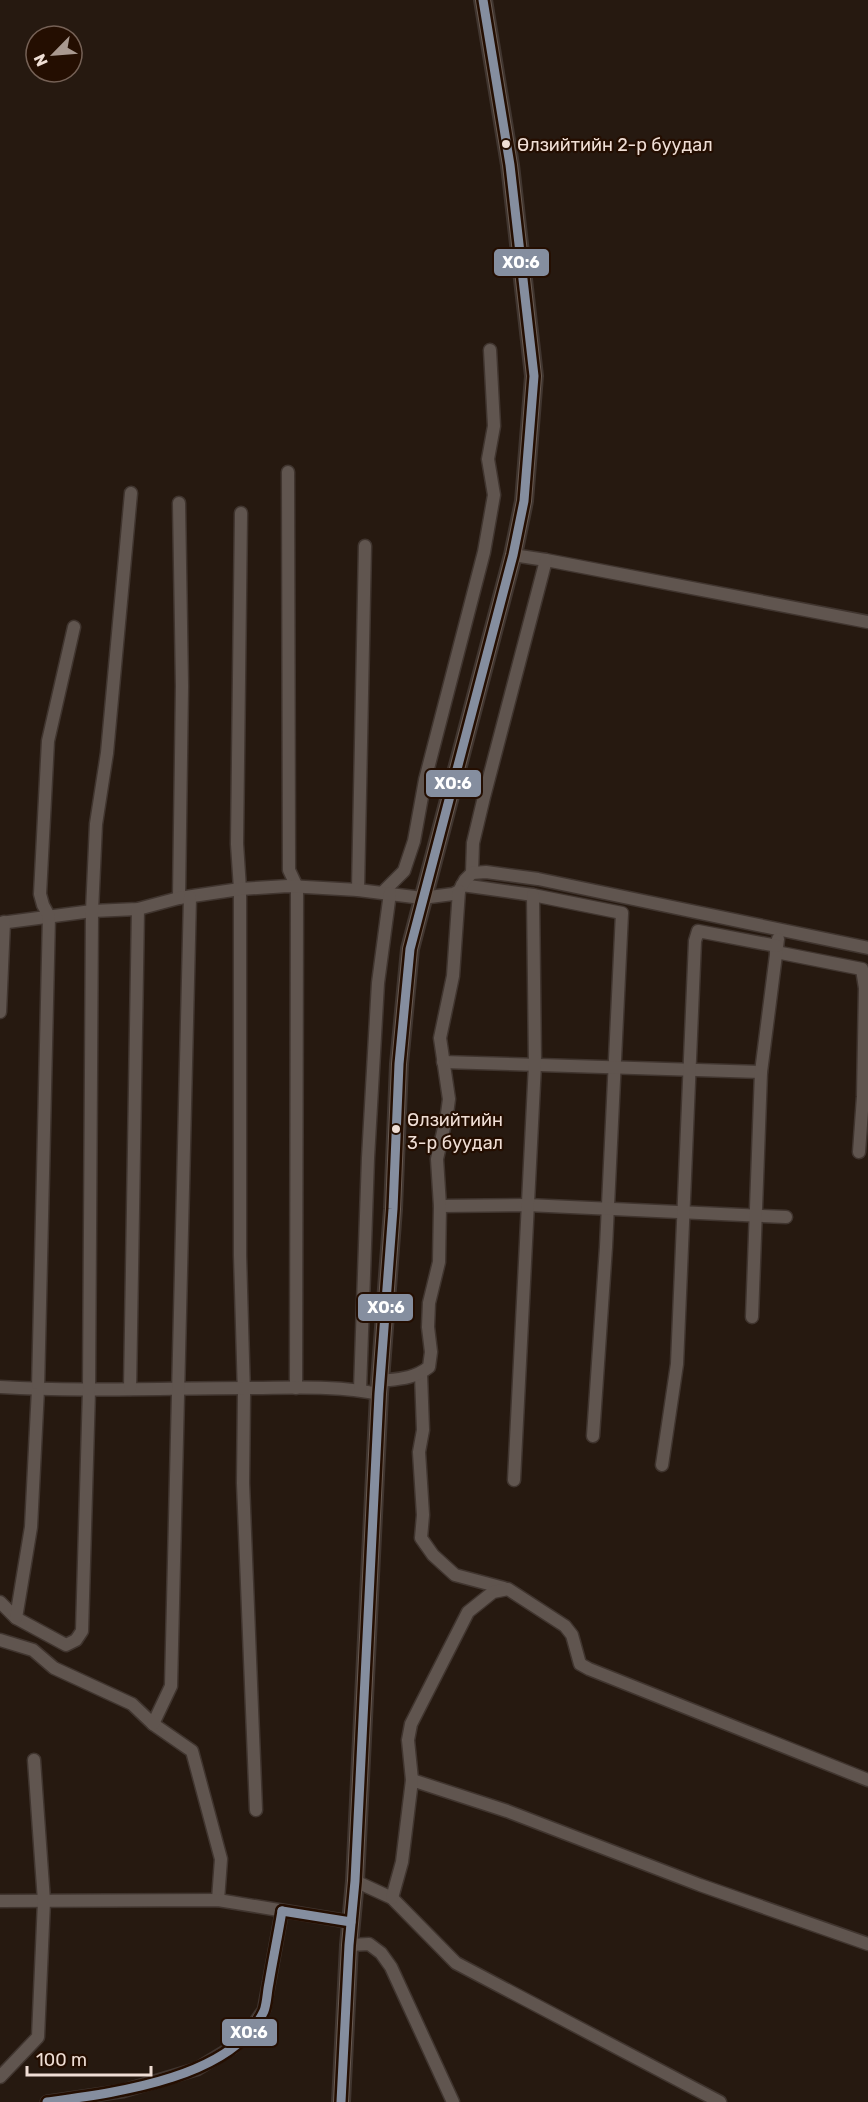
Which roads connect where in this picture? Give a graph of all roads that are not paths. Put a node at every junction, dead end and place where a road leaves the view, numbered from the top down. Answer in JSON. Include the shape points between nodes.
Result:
{"nodes":[{"id":1,"x":483,"y":0,"type":"edge"},
{"id":2,"x":490,"y":350,"type":"dead end"},
{"id":3,"x":288,"y":472,"type":"dead end"},
{"id":4,"x":131,"y":493,"type":"dead end"},
{"id":5,"x":179,"y":503,"type":"dead end"},
{"id":6,"x":241,"y":513,"type":"dead end"},
{"id":7,"x":365,"y":546,"type":"dead end"},
{"id":8,"x":513,"y":555,"type":"junction"},
{"id":9,"x":546,"y":560,"type":"junction"},
{"id":10,"x":868,"y":622,"type":"edge"},
{"id":11,"x":74,"y":627,"type":"dead end"},
{"id":12,"x":472,"y":873,"type":"junction"},
{"id":13,"x":297,"y":887,"type":"junction"},
{"id":14,"x":461,"y":888,"type":"junction"},
{"id":15,"x":240,"y":889,"type":"junction"},
{"id":16,"x":358,"y":890,"type":"junction"},
{"id":17,"x":386,"y":892,"type":"junction"},
{"id":18,"x":532,"y":895,"type":"junction"},
{"id":19,"x":184,"y":897,"type":"junction"},
{"id":20,"x":422,"y":898,"type":"junction"},
{"id":21,"x":138,"y":909,"type":"junction"},
{"id":22,"x":92,"y":911,"type":"junction"},
{"id":23,"x":49,"y":916,"type":"junction"},
{"id":24,"x":2,"y":922,"type":"edge"},
{"id":25,"x":779,"y":929,"type":"junction"},
{"id":26,"x":868,"y":948,"type":"edge"},
{"id":27,"x":777,"y":949,"type":"junction"},
{"id":28,"x":865,"y":970,"type":"edge"},
{"id":29,"x":867,"y":989,"type":"edge"},
{"id":30,"x":0,"y":1012,"type":"edge"},
{"id":31,"x":442,"y":1062,"type":"junction"},
{"id":32,"x":534,"y":1064,"type":"junction"},
{"id":33,"x":616,"y":1066,"type":"junction"},
{"id":34,"x":690,"y":1069,"type":"junction"},
{"id":35,"x":761,"y":1072,"type":"junction"},
{"id":36,"x":860,"y":1152,"type":"dead end"},
{"id":37,"x":527,"y":1205,"type":"junction"},
{"id":38,"x":440,"y":1206,"type":"junction"},
{"id":39,"x":608,"y":1208,"type":"junction"},
{"id":40,"x":684,"y":1212,"type":"junction"},
{"id":41,"x":757,"y":1215,"type":"junction"},
{"id":42,"x":786,"y":1217,"type":"dead end"},
{"id":43,"x":752,"y":1317,"type":"dead end"},
{"id":44,"x":421,"y":1374,"type":"junction"},
{"id":45,"x":0,"y":1387,"type":"edge"},
{"id":46,"x":179,"y":1387,"type":"junction"},
{"id":47,"x":380,"y":1387,"type":"junction"},
{"id":48,"x":244,"y":1388,"type":"junction"},
{"id":49,"x":296,"y":1388,"type":"junction"},
{"id":50,"x":38,"y":1389,"type":"junction"},
{"id":51,"x":130,"y":1389,"type":"junction"},
{"id":52,"x":89,"y":1390,"type":"junction"},
{"id":53,"x":360,"y":1390,"type":"junction"},
{"id":54,"x":592,"y":1436,"type":"dead end"},
{"id":55,"x":662,"y":1465,"type":"dead end"},
{"id":56,"x":514,"y":1480,"type":"dead end"},
{"id":57,"x":508,"y":1589,"type":"junction"},
{"id":58,"x":0,"y":1602,"type":"edge"},
{"id":59,"x":16,"y":1618,"type":"junction"},
{"id":60,"x":0,"y":1641,"type":"edge"},
{"id":61,"x":153,"y":1724,"type":"junction"},
{"id":62,"x":34,"y":1760,"type":"dead end"},
{"id":63,"x":412,"y":1780,"type":"junction"},
{"id":64,"x":868,"y":1780,"type":"edge"},
{"id":65,"x":256,"y":1810,"type":"dead end"},
{"id":66,"x":355,"y":1881,"type":"junction"},
{"id":67,"x":392,"y":1898,"type":"junction"},
{"id":68,"x":218,"y":1900,"type":"junction"},
{"id":69,"x":0,"y":1901,"type":"edge"},
{"id":70,"x":44,"y":1901,"type":"junction"},
{"id":71,"x":282,"y":1911,"type":"junction"},
{"id":72,"x":351,"y":1922,"type":"junction"},
{"id":73,"x":868,"y":1944,"type":"edge"},
{"id":74,"x":349,"y":1946,"type":"junction"},
{"id":75,"x":0,"y":2077,"type":"edge"},
{"id":76,"x":123,"y":2091,"type":"junction"},
{"id":77,"x":47,"y":2102,"type":"edge"},
{"id":78,"x":113,"y":2102,"type":"edge"},
{"id":79,"x":341,"y":2102,"type":"edge"},
{"id":80,"x":453,"y":2102,"type":"edge"},
{"id":81,"x":720,"y":2102,"type":"edge"}],
"edges":[{"from":1,"to":8,"type":"main road","via":[[510,165],[534,376],[524,501]]},
{"from":2,"to":17,"type":"street","via":[[494,426],[488,459],[494,495],[484,552],[425,780],[414,841],[404,871]]},
{"from":3,"to":13,"type":"street","via":[[289,870]]},
{"from":4,"to":22,"type":"street","via":[[107,753],[96,824]]},
{"from":5,"to":19,"type":"street"},
{"from":6,"to":15,"type":"street","via":[[237,844]]},
{"from":7,"to":16,"type":"street"},
{"from":8,"to":9,"type":"street"},
{"from":8,"to":20,"type":"main road"},
{"from":9,"to":10,"type":"street"},
{"from":9,"to":12,"type":"street","via":[[473,843]]},
{"from":11,"to":23,"type":"street","via":[[48,741],[40,894]]},
{"from":12,"to":14,"type":"street"},
{"from":12,"to":25,"type":"street","via":[[537,879]]},
{"from":13,"to":15,"type":"street"},
{"from":13,"to":16,"type":"street"},
{"from":13,"to":49,"type":"street"},
{"from":14,"to":18,"type":"street"},
{"from":14,"to":20,"type":"street","via":[[453,894]]},
{"from":14,"to":31,"type":"street","via":[[453,976],[440,1038]]},
{"from":15,"to":19,"type":"street"},
{"from":15,"to":48,"type":"street"},
{"from":16,"to":17,"type":"street"},
{"from":17,"to":20,"type":"street"},
{"from":17,"to":53,"type":"street","via":[[368,1158]]},
{"from":18,"to":32,"type":"street"},
{"from":18,"to":33,"type":"street","via":[[622,913]]},
{"from":19,"to":21,"type":"street"},
{"from":19,"to":46,"type":"street"},
{"from":20,"to":47,"type":"main road","via":[[410,950],[399,1064]]},
{"from":21,"to":22,"type":"street"},
{"from":21,"to":51,"type":"street"},
{"from":22,"to":23,"type":"street"},
{"from":22,"to":52,"type":"street"},
{"from":23,"to":24,"type":"street"},
{"from":23,"to":50,"type":"street"},
{"from":24,"to":30,"type":"street"},
{"from":25,"to":26,"type":"street"},
{"from":25,"to":27,"type":"street"},
{"from":27,"to":28,"type":"street"},
{"from":27,"to":34,"type":"street","via":[[698,931]]},
{"from":27,"to":35,"type":"street"},
{"from":28,"to":29,"type":"street"},
{"from":29,"to":36,"type":"street"},
{"from":31,"to":32,"type":"street"},
{"from":31,"to":38,"type":"street","via":[[449,1099],[437,1159]]},
{"from":32,"to":33,"type":"street"},
{"from":32,"to":37,"type":"street"},
{"from":33,"to":34,"type":"street"},
{"from":33,"to":39,"type":"street"},
{"from":34,"to":35,"type":"street"},
{"from":34,"to":40,"type":"street"},
{"from":35,"to":41,"type":"street"},
{"from":37,"to":38,"type":"street"},
{"from":37,"to":39,"type":"street"},
{"from":37,"to":56,"type":"street"},
{"from":38,"to":44,"type":"street","via":[[439,1262],[429,1303],[431,1352],[429,1367]]},
{"from":39,"to":40,"type":"street"},
{"from":39,"to":54,"type":"street"},
{"from":40,"to":41,"type":"street"},
{"from":40,"to":55,"type":"street","via":[[677,1364]]},
{"from":41,"to":42,"type":"street"},
{"from":41,"to":43,"type":"street"},
{"from":44,"to":47,"type":"street"},
{"from":44,"to":57,"type":"street","via":[[421,1538],[455,1575]]},
{"from":45,"to":50,"type":"street"},
{"from":46,"to":48,"type":"street"},
{"from":46,"to":51,"type":"street"},
{"from":46,"to":61,"type":"street","via":[[171,1686]]},
{"from":47,"to":53,"type":"street"},
{"from":47,"to":66,"type":"main road"},
{"from":48,"to":49,"type":"street"},
{"from":48,"to":65,"type":"street","via":[[243,1483]]},
{"from":49,"to":53,"type":"street"},
{"from":50,"to":52,"type":"street"},
{"from":50,"to":59,"type":"street","via":[[31,1527]]},
{"from":51,"to":52,"type":"street"},
{"from":52,"to":59,"type":"street","via":[[82,1631],[66,1645]]},
{"from":57,"to":63,"type":"street","via":[[493,1592],[468,1612],[428,1688],[408,1740]]},
{"from":57,"to":64,"type":"street","via":[[565,1626],[572,1635],[580,1664],[589,1669]]},
{"from":58,"to":59,"type":"street"},
{"from":60,"to":61,"type":"street","via":[[33,1650],[54,1668],[132,1704]]},
{"from":61,"to":68,"type":"street","via":[[192,1751],[198,1767],[221,1859]]},
{"from":62,"to":70,"type":"street"},
{"from":63,"to":67,"type":"street","via":[[402,1862]]},
{"from":63,"to":73,"type":"street"},
{"from":66,"to":67,"type":"street"},
{"from":66,"to":72,"type":"main road"},
{"from":67,"to":81,"type":"street","via":[[456,1963]]},
{"from":68,"to":70,"type":"street"},
{"from":68,"to":71,"type":"street"},
{"from":69,"to":70,"type":"street"},
{"from":70,"to":75,"type":"street","via":[[38,2037]]},
{"from":71,"to":72,"type":"street"},
{"from":71,"to":76,"type":"street","via":[[264,2010],[247,2034],[233,2048],[197,2068]]},
{"from":72,"to":74,"type":"main road"},
{"from":74,"to":79,"type":"main road"},
{"from":74,"to":80,"type":"street","via":[[369,1944],[391,1967]]},
{"from":76,"to":77,"type":"street"},
{"from":76,"to":78,"type":"street"}]}
